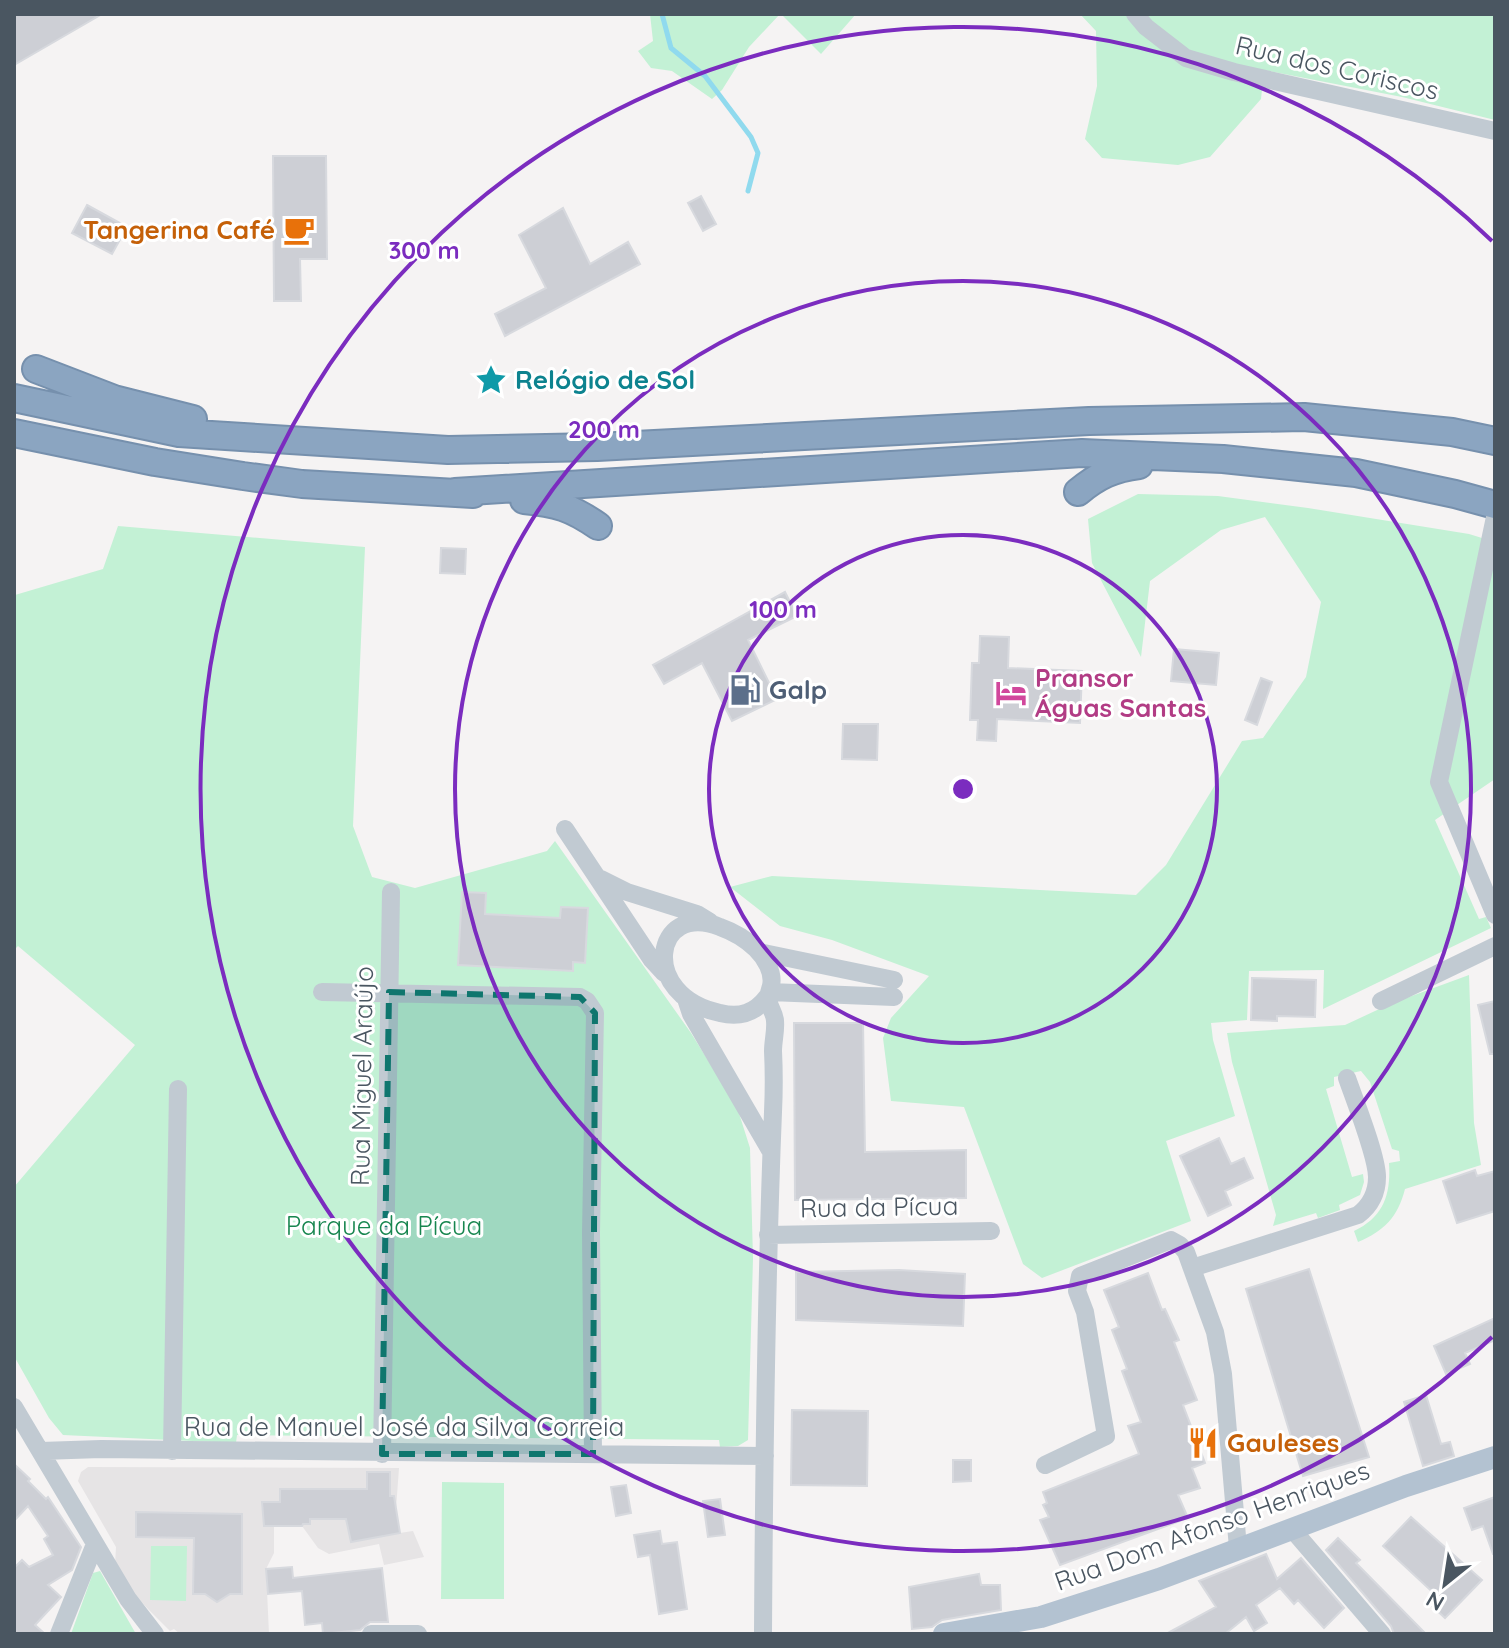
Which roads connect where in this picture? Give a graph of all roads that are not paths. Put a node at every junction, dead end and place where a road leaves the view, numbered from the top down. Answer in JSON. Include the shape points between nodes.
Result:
{"nodes":[{"id":1,"x":1135,"y":14,"type":"edge"},
{"id":2,"x":1495,"y":131,"type":"edge"},
{"id":3,"x":36,"y":369,"type":"dead end"},
{"id":4,"x":14,"y":398,"type":"edge"},
{"id":5,"x":14,"y":433,"type":"edge"},
{"id":6,"x":282,"y":440,"type":"junction"},
{"id":7,"x":1495,"y":441,"type":"edge"},
{"id":8,"x":1223,"y":459,"type":"junction"},
{"id":9,"x":455,"y":492,"type":"junction"},
{"id":10,"x":1078,"y":492,"type":"dead end"},
{"id":11,"x":1495,"y":505,"type":"edge"},
{"id":12,"x":1495,"y":517,"type":"edge"},
{"id":13,"x":598,"y":526,"type":"dead end"},
{"id":14,"x":565,"y":829,"type":"dead end"},
{"id":15,"x":600,"y":879,"type":"junction"},
{"id":16,"x":391,"y":892,"type":"dead end"},
{"id":17,"x":1495,"y":915,"type":"edge"},
{"id":18,"x":712,"y":924,"type":"junction"},
{"id":19,"x":1495,"y":946,"type":"edge"},
{"id":20,"x":759,"y":952,"type":"junction"},
{"id":21,"x":664,"y":973,"type":"junction"},
{"id":22,"x":322,"y":992,"type":"dead end"},
{"id":23,"x":389,"y":992,"type":"junction"},
{"id":24,"x":768,"y":994,"type":"junction"},
{"id":25,"x":686,"y":999,"type":"junction"},
{"id":26,"x":1381,"y":1001,"type":"dead end"},
{"id":27,"x":1347,"y":1078,"type":"dead end"},
{"id":28,"x":178,"y":1089,"type":"dead end"},
{"id":29,"x":772,"y":1152,"type":"junction"},
{"id":30,"x":991,"y":1231,"type":"dead end"},
{"id":31,"x":768,"y":1235,"type":"junction"},
{"id":32,"x":1192,"y":1268,"type":"junction"},
{"id":33,"x":14,"y":1407,"type":"edge"},
{"id":34,"x":41,"y":1451,"type":"junction"},
{"id":35,"x":172,"y":1451,"type":"junction"},
{"id":36,"x":382,"y":1454,"type":"junction"},
{"id":37,"x":593,"y":1454,"type":"junction"},
{"id":38,"x":765,"y":1456,"type":"junction"},
{"id":39,"x":1495,"y":1457,"type":"edge"},
{"id":40,"x":1045,"y":1465,"type":"dead end"},
{"id":41,"x":1291,"y":1528,"type":"junction"},
{"id":42,"x":95,"y":1544,"type":"junction"},
{"id":43,"x":1238,"y":1548,"type":"junction"},
{"id":44,"x":59,"y":1634,"type":"edge"},
{"id":45,"x":155,"y":1634,"type":"edge"},
{"id":46,"x":371,"y":1634,"type":"edge"},
{"id":47,"x":418,"y":1634,"type":"edge"},
{"id":48,"x":763,"y":1634,"type":"edge"},
{"id":49,"x":944,"y":1634,"type":"edge"},
{"id":50,"x":1382,"y":1634,"type":"edge"}],
"edges":[{"from":1,"to":2,"type":"street","name":"Rua dos Coriscos","via":[[1186,58]]},
{"from":3,"to":6,"type":"highway","via":[[114,399]]},
{"from":4,"to":6,"type":"highway","via":[[179,433]]},
{"from":5,"to":9,"type":"highway","via":[[302,484]]},
{"from":6,"to":7,"type":"highway","via":[[448,450],[597,447],[1089,421],[1304,417]]},
{"from":8,"to":9,"type":"highway","via":[[1082,453]]},
{"from":8,"to":10,"type":"highway","via":[[1202,466],[1116,468]]},
{"from":8,"to":11,"type":"highway","via":[[1356,473]]},
{"from":9,"to":13,"type":"highway","via":[[550,502],[573,509]]},
{"from":12,"to":17,"type":"street","via":[[1439,782]]},
{"from":14,"to":15,"type":"street"},
{"from":15,"to":18,"type":"street"},
{"from":15,"to":21,"type":"street"},
{"from":16,"to":23,"type":"street","name":"Rua Miguel Araújo"},
{"from":18,"to":20,"type":"street","via":[[735,933]]},
{"from":18,"to":21,"type":"street","via":[[696,922],[673,934],[663,950]]},
{"from":19,"to":26,"type":"street"},
{"from":20,"to":24,"type":"street","via":[[770,972]]},
{"from":20,"to":24,"type":"street","via":[[894,989]]},
{"from":21,"to":25,"type":"street"},
{"from":22,"to":23,"type":"street"},
{"from":23,"to":36,"type":"street","name":"Rua Miguel Araújo"},
{"from":23,"to":37,"type":"street","via":[[580,997],[595,1013]]},
{"from":24,"to":25,"type":"street","via":[[753,1012],[737,1016]]},
{"from":24,"to":29,"type":"street","via":[[776,1017]]},
{"from":25,"to":29,"type":"street"},
{"from":27,"to":32,"type":"street","via":[[1378,1173],[1367,1209]]},
{"from":28,"to":35,"type":"street"},
{"from":29,"to":31,"type":"street"},
{"from":30,"to":31,"type":"street","name":"Rua da Pícua"},
{"from":31,"to":38,"type":"street"},
{"from":32,"to":40,"type":"street","via":[[1186,1252],[1171,1240],[1080,1276],[1077,1291],[1106,1436]]},
{"from":32,"to":43,"type":"street","via":[[1215,1332],[1223,1374]]},
{"from":33,"to":34,"type":"street"},
{"from":34,"to":35,"type":"street","name":"Rua de Manuel José da Silva Correia"},
{"from":34,"to":42,"type":"street"},
{"from":35,"to":36,"type":"street","name":"Rua de Manuel José da Silva Correia"},
{"from":36,"to":37,"type":"street","name":"Rua de Manuel José da Silva Correia"},
{"from":37,"to":38,"type":"street","name":"Rua de Manuel José da Silva Correia"},
{"from":38,"to":48,"type":"street"},
{"from":39,"to":41,"type":"main road","name":"Rua Dom Afonso Henriques"},
{"from":41,"to":43,"type":"main road","name":"Rua Dom Afonso Henriques"},
{"from":41,"to":50,"type":"street"},
{"from":42,"to":44,"type":"street"},
{"from":42,"to":45,"type":"street"},
{"from":43,"to":49,"type":"main road","name":"Rua Dom Afonso Henriques","via":[[1041,1617]]},
{"from":46,"to":47,"type":"street"}]}
